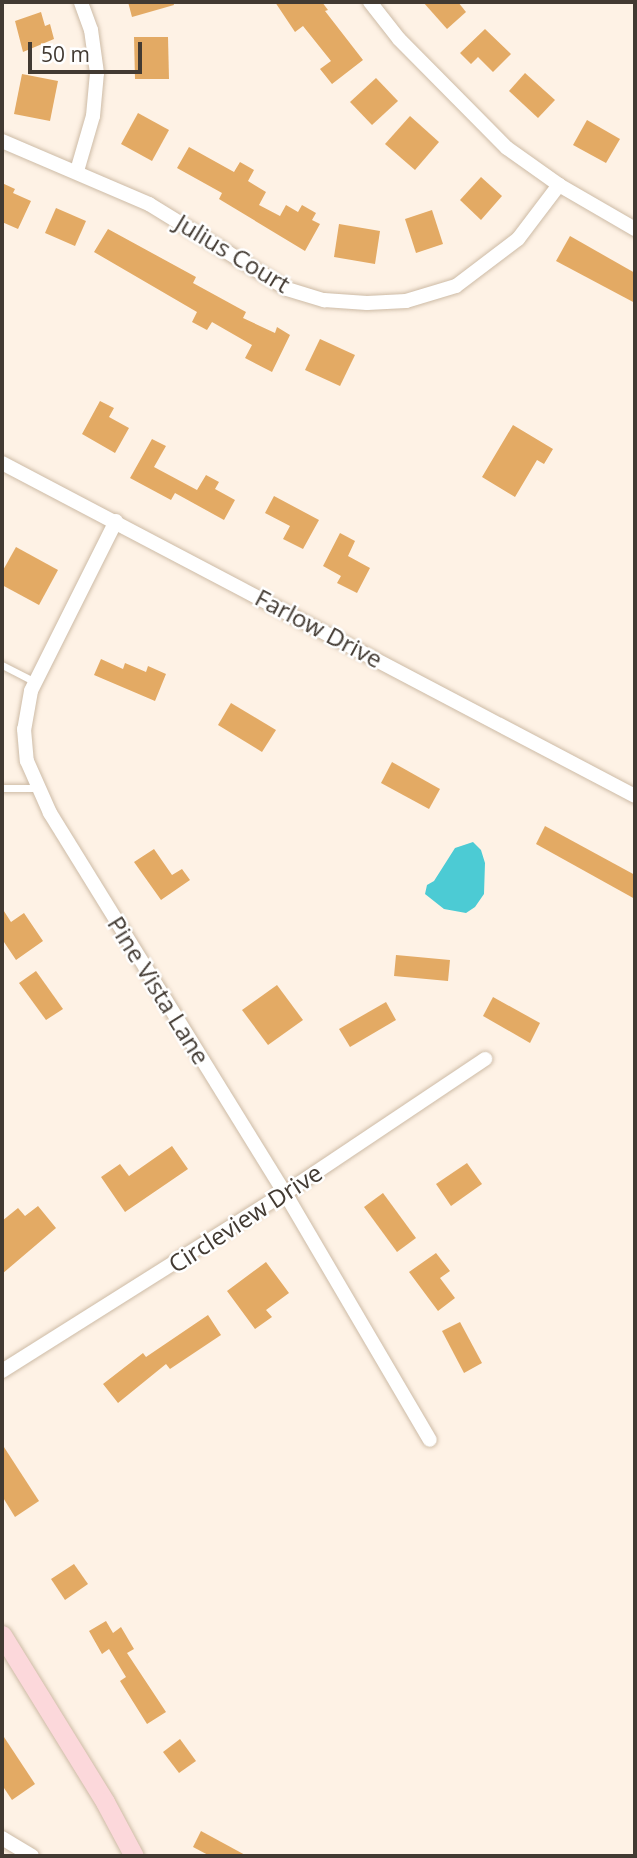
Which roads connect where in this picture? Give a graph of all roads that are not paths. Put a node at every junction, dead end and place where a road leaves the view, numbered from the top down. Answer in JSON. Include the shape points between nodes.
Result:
{"nodes":[{"id":1,"x":81,"y":2,"type":"edge"},
{"id":2,"x":370,"y":2,"type":"edge"},
{"id":3,"x":2,"y":141,"type":"edge"},
{"id":4,"x":77,"y":171,"type":"junction"},
{"id":5,"x":559,"y":185,"type":"junction"},
{"id":6,"x":635,"y":229,"type":"edge"},
{"id":7,"x":2,"y":463,"type":"edge"},
{"id":8,"x":116,"y":521,"type":"junction"},
{"id":9,"x":2,"y":665,"type":"edge"},
{"id":10,"x":36,"y":683,"type":"junction"},
{"id":11,"x":2,"y":788,"type":"edge"},
{"id":12,"x":39,"y":788,"type":"junction"},
{"id":13,"x":635,"y":796,"type":"edge"},
{"id":14,"x":485,"y":1059,"type":"dead end"},
{"id":15,"x":285,"y":1193,"type":"junction"},
{"id":16,"x":2,"y":1371,"type":"edge"},
{"id":17,"x":430,"y":1440,"type":"dead end"},
{"id":18,"x":2,"y":1635,"type":"edge"},
{"id":19,"x":2,"y":1838,"type":"edge"},
{"id":20,"x":32,"y":1856,"type":"edge"},
{"id":21,"x":134,"y":1856,"type":"edge"}],
"edges":[{"from":1,"to":4,"type":"street","via":[[97,73],[93,116]]},
{"from":2,"to":5,"type":"street","via":[[462,106],[507,148]]},
{"from":3,"to":4,"type":"street","name":"Julius Court"},
{"from":4,"to":5,"type":"street","name":"Julius Court","via":[[149,204],[287,289],[324,300],[368,303],[419,299],[456,286],[518,239]]},
{"from":5,"to":6,"type":"street"},
{"from":7,"to":8,"type":"street","name":"Farlow Drive"},
{"from":8,"to":10,"type":"street","name":"Pine Vista Lane"},
{"from":8,"to":13,"type":"street","name":"Farlow Drive"},
{"from":9,"to":10,"type":"lane"},
{"from":10,"to":12,"type":"street","name":"Pine Vista Lane","via":[[24,729],[27,761]]},
{"from":11,"to":12,"type":"lane"},
{"from":12,"to":15,"type":"street","name":"Pine Vista Lane","via":[[50,813]]},
{"from":14,"to":15,"type":"street","name":"Circleview Drive"},
{"from":15,"to":16,"type":"street","name":"Circleview Drive"},
{"from":15,"to":17,"type":"street","name":"Pine Vista Lane"},
{"from":18,"to":21,"type":"street"},
{"from":19,"to":20,"type":"street"}]}
